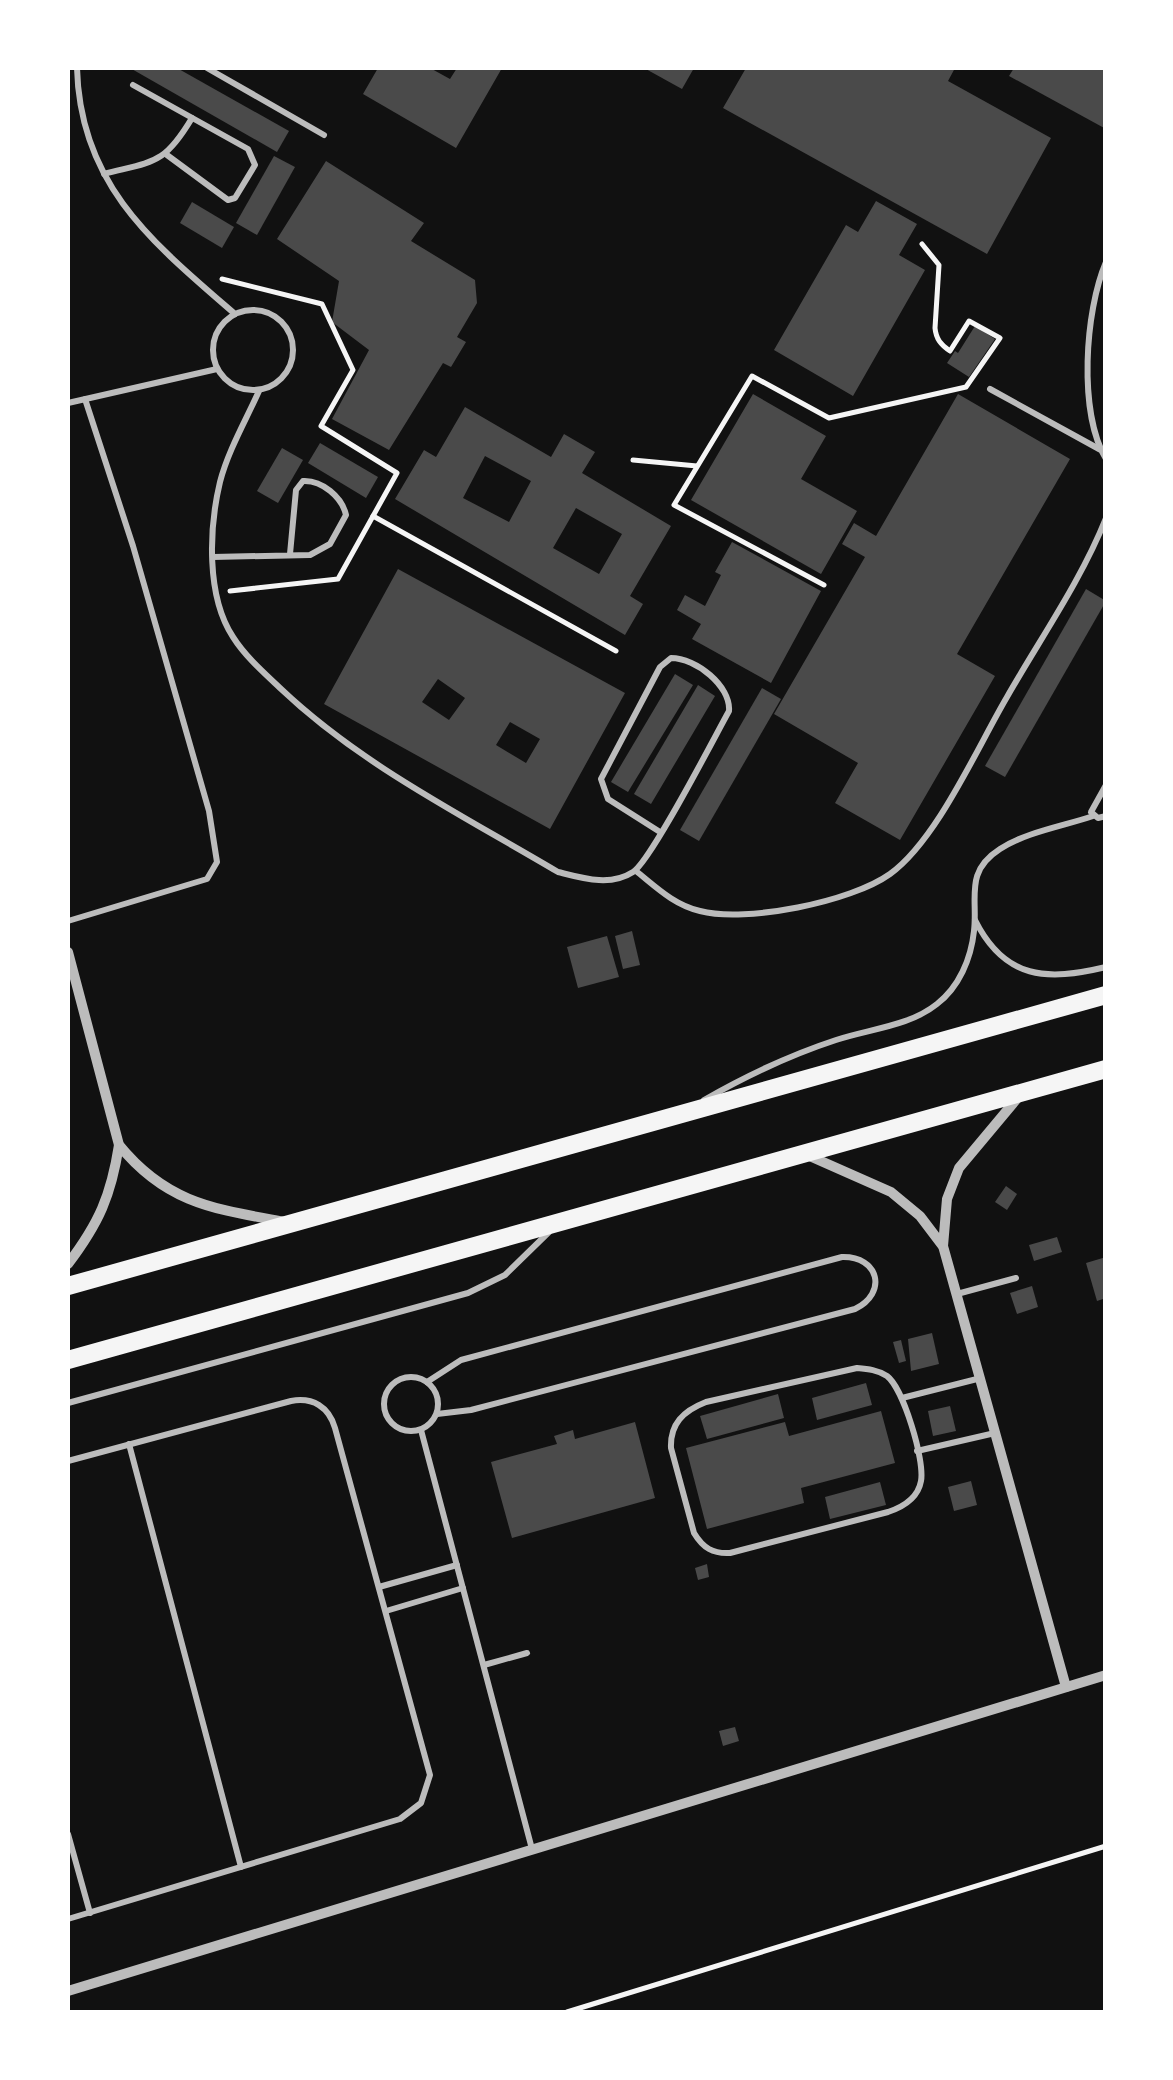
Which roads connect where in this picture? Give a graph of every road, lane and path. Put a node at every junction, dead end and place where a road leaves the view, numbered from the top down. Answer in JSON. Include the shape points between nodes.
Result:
{"nodes":[{"id":1,"x":77,"y":68,"type":"edge"},
{"id":2,"x":206,"y":68,"type":"edge"},
{"id":3,"x":133,"y":85,"type":"dead end"},
{"id":4,"x":192,"y":118,"type":"junction"},
{"id":5,"x":324,"y":136,"type":"dead end"},
{"id":6,"x":167,"y":155,"type":"junction"},
{"id":7,"x":104,"y":174,"type":"junction"},
{"id":8,"x":922,"y":244,"type":"dead end"},
{"id":9,"x":1106,"y":262,"type":"edge"},
{"id":10,"x":212,"y":272,"type":"dead end"},
{"id":11,"x":235,"y":314,"type":"junction"},
{"id":12,"x":216,"y":369,"type":"junction"},
{"id":13,"x":990,"y":389,"type":"dead end"},
{"id":14,"x":259,"y":391,"type":"junction"},
{"id":15,"x":84,"y":399,"type":"junction"},
{"id":16,"x":68,"y":403,"type":"edge"},
{"id":17,"x":1100,"y":449,"type":"junction"},
{"id":18,"x":1106,"y":459,"type":"edge"},
{"id":19,"x":633,"y":460,"type":"dead end"},
{"id":20,"x":698,"y":466,"type":"junction"},
{"id":21,"x":374,"y":516,"type":"junction"},
{"id":22,"x":1106,"y":518,"type":"edge"},
{"id":23,"x":290,"y":554,"type":"junction"},
{"id":24,"x":213,"y":557,"type":"junction"},
{"id":25,"x":824,"y":585,"type":"dead end"},
{"id":26,"x":217,"y":592,"type":"junction"},
{"id":27,"x":616,"y":650,"type":"dead end"},
{"id":28,"x":1106,"y":786,"type":"edge"},
{"id":29,"x":1094,"y":816,"type":"junction"},
{"id":30,"x":1106,"y":816,"type":"edge"},
{"id":31,"x":660,"y":832,"type":"junction"},
{"id":32,"x":636,"y":870,"type":"junction"},
{"id":33,"x":975,"y":919,"type":"junction"},
{"id":34,"x":68,"y":922,"type":"edge"},
{"id":35,"x":68,"y":952,"type":"edge"},
{"id":36,"x":1106,"y":968,"type":"edge"},
{"id":37,"x":70,"y":970,"type":"edge"},
{"id":38,"x":1106,"y":995,"type":"edge"},
{"id":39,"x":1106,"y":1070,"type":"edge"},
{"id":40,"x":1023,"y":1092,"type":"junction"},
{"id":41,"x":679,"y":1116,"type":"junction"},
{"id":42,"x":120,"y":1145,"type":"junction"},
{"id":43,"x":805,"y":1154,"type":"junction"},
{"id":44,"x":559,"y":1222,"type":"junction"},
{"id":45,"x":292,"y":1224,"type":"junction"},
{"id":46,"x":942,"y":1246,"type":"junction"},
{"id":47,"x":68,"y":1264,"type":"edge"},
{"id":48,"x":1016,"y":1278,"type":"dead end"},
{"id":49,"x":68,"y":1286,"type":"edge"},
{"id":50,"x":957,"y":1294,"type":"junction"},
{"id":51,"x":68,"y":1360,"type":"edge"},
{"id":52,"x":981,"y":1378,"type":"junction"},
{"id":53,"x":427,"y":1382,"type":"junction"},
{"id":54,"x":902,"y":1398,"type":"junction"},
{"id":55,"x":68,"y":1403,"type":"edge"},
{"id":56,"x":437,"y":1414,"type":"junction"},
{"id":57,"x":421,"y":1430,"type":"junction"},
{"id":58,"x":995,"y":1433,"type":"junction"},
{"id":59,"x":129,"y":1444,"type":"junction"},
{"id":60,"x":917,"y":1451,"type":"junction"},
{"id":61,"x":68,"y":1461,"type":"edge"},
{"id":62,"x":457,"y":1564,"type":"junction"},
{"id":63,"x":379,"y":1587,"type":"junction"},
{"id":64,"x":463,"y":1588,"type":"junction"},
{"id":65,"x":386,"y":1611,"type":"junction"},
{"id":66,"x":526,"y":1653,"type":"dead end"},
{"id":67,"x":484,"y":1666,"type":"junction"},
{"id":68,"x":1106,"y":1675,"type":"edge"},
{"id":69,"x":1066,"y":1687,"type":"junction"},
{"id":70,"x":68,"y":1834,"type":"edge"},
{"id":71,"x":1106,"y":1846,"type":"edge"},
{"id":72,"x":532,"y":1851,"type":"junction"},
{"id":73,"x":241,"y":1867,"type":"junction"},
{"id":74,"x":90,"y":1913,"type":"junction"},
{"id":75,"x":68,"y":1919,"type":"edge"},
{"id":76,"x":68,"y":1991,"type":"edge"},
{"id":77,"x":567,"y":2012,"type":"edge"}],
"edges":[{"from":1,"to":7,"type":"lane","via":[[87,134]]},
{"from":2,"to":5,"type":"lane"},
{"from":3,"to":4,"type":"lane"},
{"from":4,"to":6,"type":"lane"},
{"from":4,"to":6,"type":"lane","via":[[252,154],[255,165],[235,198],[222,198]]},
{"from":6,"to":7,"type":"lane"},
{"from":7,"to":11,"type":"lane","via":[[154,244]]},
{"from":8,"to":20,"type":"path","via":[[939,265],[935,328],[943,346],[950,351],[969,321],[1000,338],[966,387],[829,418],[752,376]]},
{"from":9,"to":17,"type":"lane","via":[[1089,318]]},
{"from":10,"to":21,"type":"path","via":[[224,281],[322,304],[353,370],[321,426],[397,473]]},
{"from":11,"to":12,"type":"lane","via":[[216,332]]},
{"from":11,"to":14,"type":"lane","via":[[268,312],[292,337],[288,372]]},
{"from":12,"to":14,"type":"lane","via":[[242,390]]},
{"from":12,"to":15,"type":"lane"},
{"from":13,"to":17,"type":"lane"},
{"from":14,"to":24,"type":"lane","via":[[221,479]]},
{"from":15,"to":16,"type":"lane"},
{"from":15,"to":34,"type":"lane","via":[[209,810],[217,862],[207,878]]},
{"from":17,"to":18,"type":"lane"},
{"from":19,"to":20,"type":"path"},
{"from":20,"to":25,"type":"path","via":[[674,505]]},
{"from":21,"to":26,"type":"path","via":[[338,579]]},
{"from":21,"to":27,"type":"path"},
{"from":22,"to":32,"type":"lane","via":[[929,832],[888,876],[820,901],[741,916],[675,902]]},
{"from":23,"to":23,"type":"lane","via":[[324,550],[346,515],[340,499],[315,481],[303,481],[296,490]]},
{"from":23,"to":24,"type":"lane"},
{"from":24,"to":26,"type":"lane"},
{"from":26,"to":32,"type":"lane","via":[[233,637],[249,658],[356,752],[558,872],[615,880]]},
{"from":28,"to":29,"type":"lane","via":[[1091,807]]},
{"from":29,"to":30,"type":"lane"},
{"from":29,"to":33,"type":"lane","via":[[993,854],[974,882]]},
{"from":31,"to":31,"type":"lane","via":[[730,704],[723,687],[679,658],[660,667],[601,779],[608,799]]},
{"from":31,"to":32,"type":"lane"},
{"from":33,"to":36,"type":"lane","via":[[995,950],[1026,971],[1052,977]]},
{"from":33,"to":41,"type":"lane","via":[[961,975],[935,1006],[769,1066]]},
{"from":35,"to":37,"type":"street"},
{"from":37,"to":42,"type":"street"},
{"from":38,"to":41,"type":"main road"},
{"from":39,"to":40,"type":"main road"},
{"from":40,"to":43,"type":"main road"},
{"from":40,"to":46,"type":"street","via":[[959,1168]]},
{"from":41,"to":45,"type":"main road"},
{"from":42,"to":45,"type":"street","via":[[150,1177],[188,1200]]},
{"from":42,"to":47,"type":"street","via":[[100,1216]]},
{"from":43,"to":44,"type":"main road"},
{"from":43,"to":46,"type":"street","via":[[892,1192]]},
{"from":44,"to":51,"type":"main road"},
{"from":44,"to":55,"type":"lane","via":[[505,1275],[468,1293]]},
{"from":45,"to":49,"type":"main road"},
{"from":46,"to":50,"type":"street"},
{"from":48,"to":50,"type":"lane"},
{"from":50,"to":52,"type":"street"},
{"from":52,"to":54,"type":"lane"},
{"from":52,"to":58,"type":"street"},
{"from":53,"to":56,"type":"lane","via":[[435,1390]]},
{"from":53,"to":56,"type":"lane","via":[[461,1360],[842,1258],[865,1261],[873,1270],[874,1294],[855,1309]]},
{"from":53,"to":57,"type":"lane","via":[[402,1378],[385,1396],[388,1420],[409,1432]]},
{"from":54,"to":60,"type":"lane"},
{"from":54,"to":60,"type":"lane","via":[[885,1374],[857,1368],[692,1408],[670,1434],[694,1533],[708,1550],[730,1554],[888,1512],[914,1496],[921,1482]]},
{"from":56,"to":57,"type":"lane"},
{"from":57,"to":62,"type":"lane"},
{"from":58,"to":60,"type":"lane"},
{"from":58,"to":69,"type":"street"},
{"from":59,"to":61,"type":"lane"},
{"from":59,"to":63,"type":"lane","via":[[291,1400],[318,1404],[332,1418]]},
{"from":59,"to":73,"type":"lane"},
{"from":62,"to":63,"type":"lane"},
{"from":62,"to":64,"type":"lane"},
{"from":63,"to":65,"type":"lane"},
{"from":64,"to":65,"type":"lane"},
{"from":64,"to":67,"type":"lane"},
{"from":65,"to":73,"type":"lane","via":[[430,1775],[426,1795],[400,1819]]},
{"from":66,"to":67,"type":"lane"},
{"from":67,"to":72,"type":"lane"},
{"from":68,"to":69,"type":"street"},
{"from":69,"to":72,"type":"street"},
{"from":70,"to":74,"type":"lane"},
{"from":71,"to":77,"type":"path"},
{"from":72,"to":76,"type":"street"},
{"from":73,"to":74,"type":"lane"},
{"from":74,"to":75,"type":"lane"}]}
